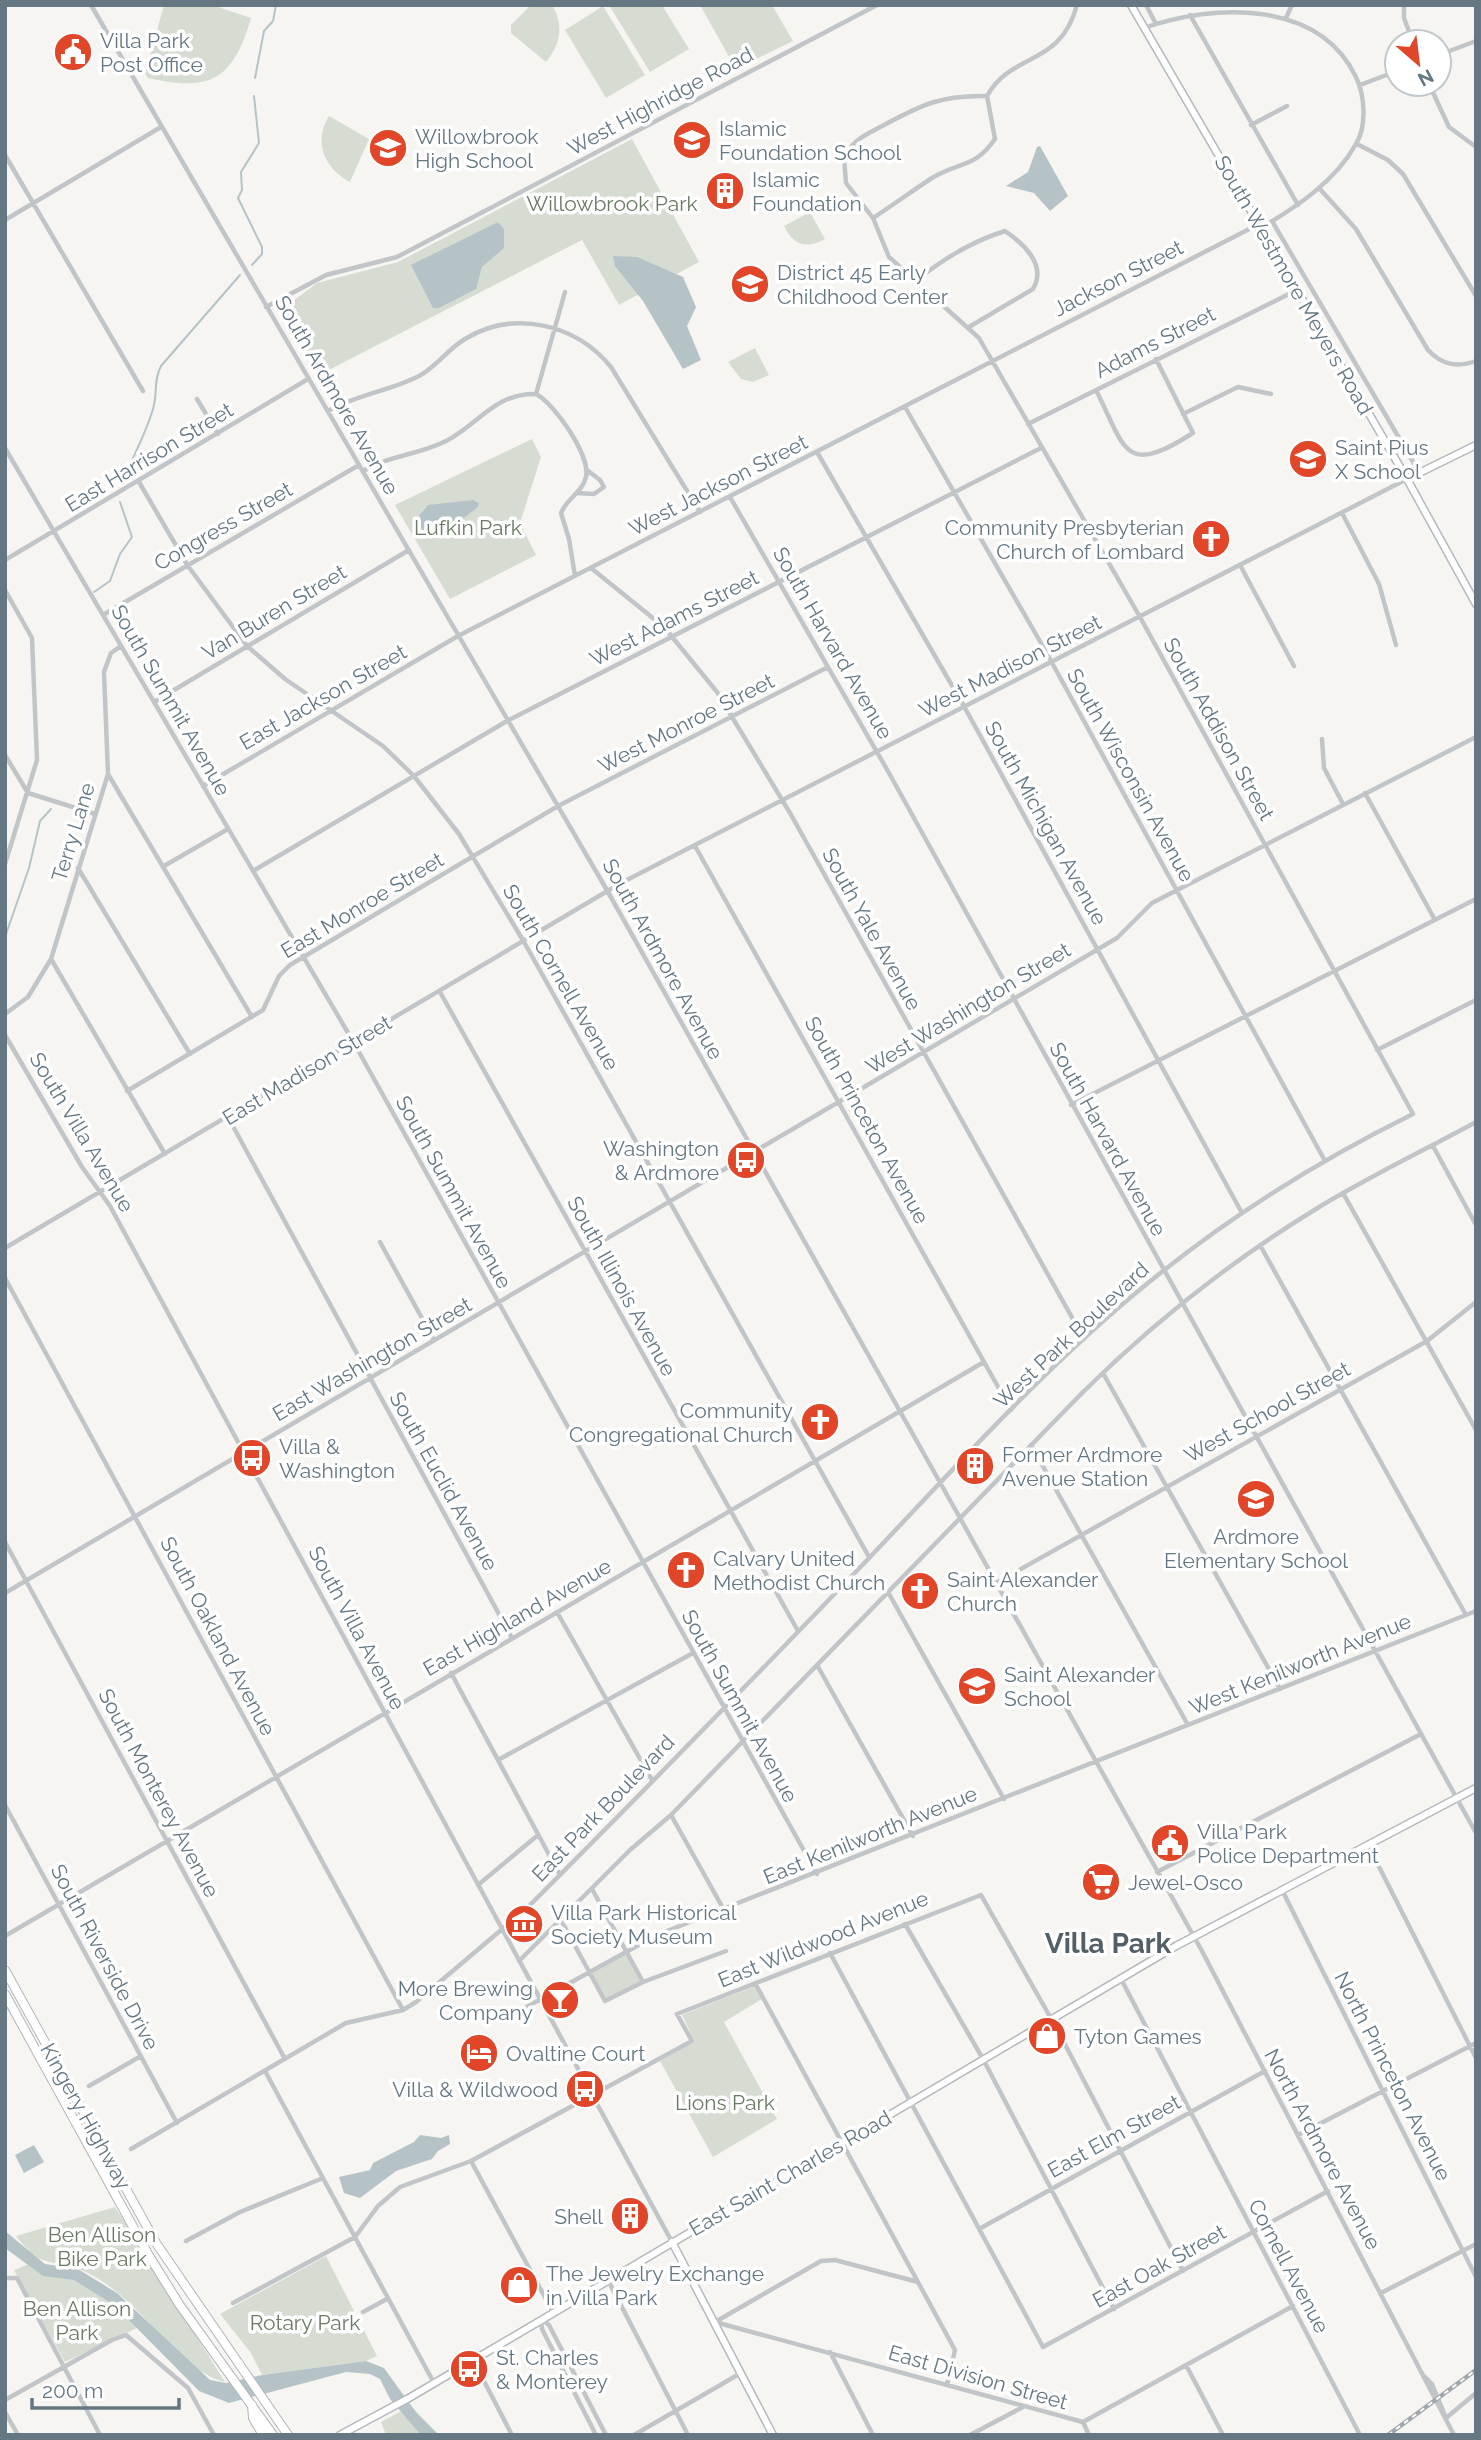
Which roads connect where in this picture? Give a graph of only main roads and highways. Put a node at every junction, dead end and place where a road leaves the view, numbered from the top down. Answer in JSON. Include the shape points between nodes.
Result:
{"nodes":[{"id":1,"x":1131,"y":5,"type":"edge"},
{"id":2,"x":1475,"y":447,"type":"edge"},
{"id":3,"x":1407,"y":479,"type":"junction"},
{"id":4,"x":1476,"y":604,"type":"edge"},
{"id":5,"x":1476,"y":1788,"type":"edge"},
{"id":6,"x":5,"y":1970,"type":"edge"},
{"id":7,"x":5,"y":1994,"type":"edge"},
{"id":8,"x":671,"y":2242,"type":"junction"},
{"id":9,"x":251,"y":2403,"type":"junction"},
{"id":10,"x":288,"y":2433,"type":"edge"},
{"id":11,"x":263,"y":2435,"type":"edge"},
{"id":12,"x":273,"y":2435,"type":"edge"},
{"id":13,"x":340,"y":2435,"type":"edge"},
{"id":14,"x":773,"y":2435,"type":"edge"}],
"edges":[{"from":1,"to":3,"type":"main road","name":"South Westmore Meyers Road"},
{"from":2,"to":3,"type":"main road"},
{"from":3,"to":4,"type":"main road","name":"South Westmore Meyers Road"},
{"from":5,"to":8,"type":"main road","name":"East Saint Charles Road","via":[[1194,1937]]},
{"from":6,"to":10,"type":"highway","name":"Kingery Highway","via":[[156,2243]]},
{"from":7,"to":9,"type":"highway","name":"Kingery Highway","via":[[148,2254]]},
{"from":8,"to":13,"type":"main road","name":"East Saint Charles Road"},
{"from":8,"to":14,"type":"main road"},
{"from":9,"to":11,"type":"highway"},
{"from":9,"to":12,"type":"highway","name":"Kingery Highway"}]}
